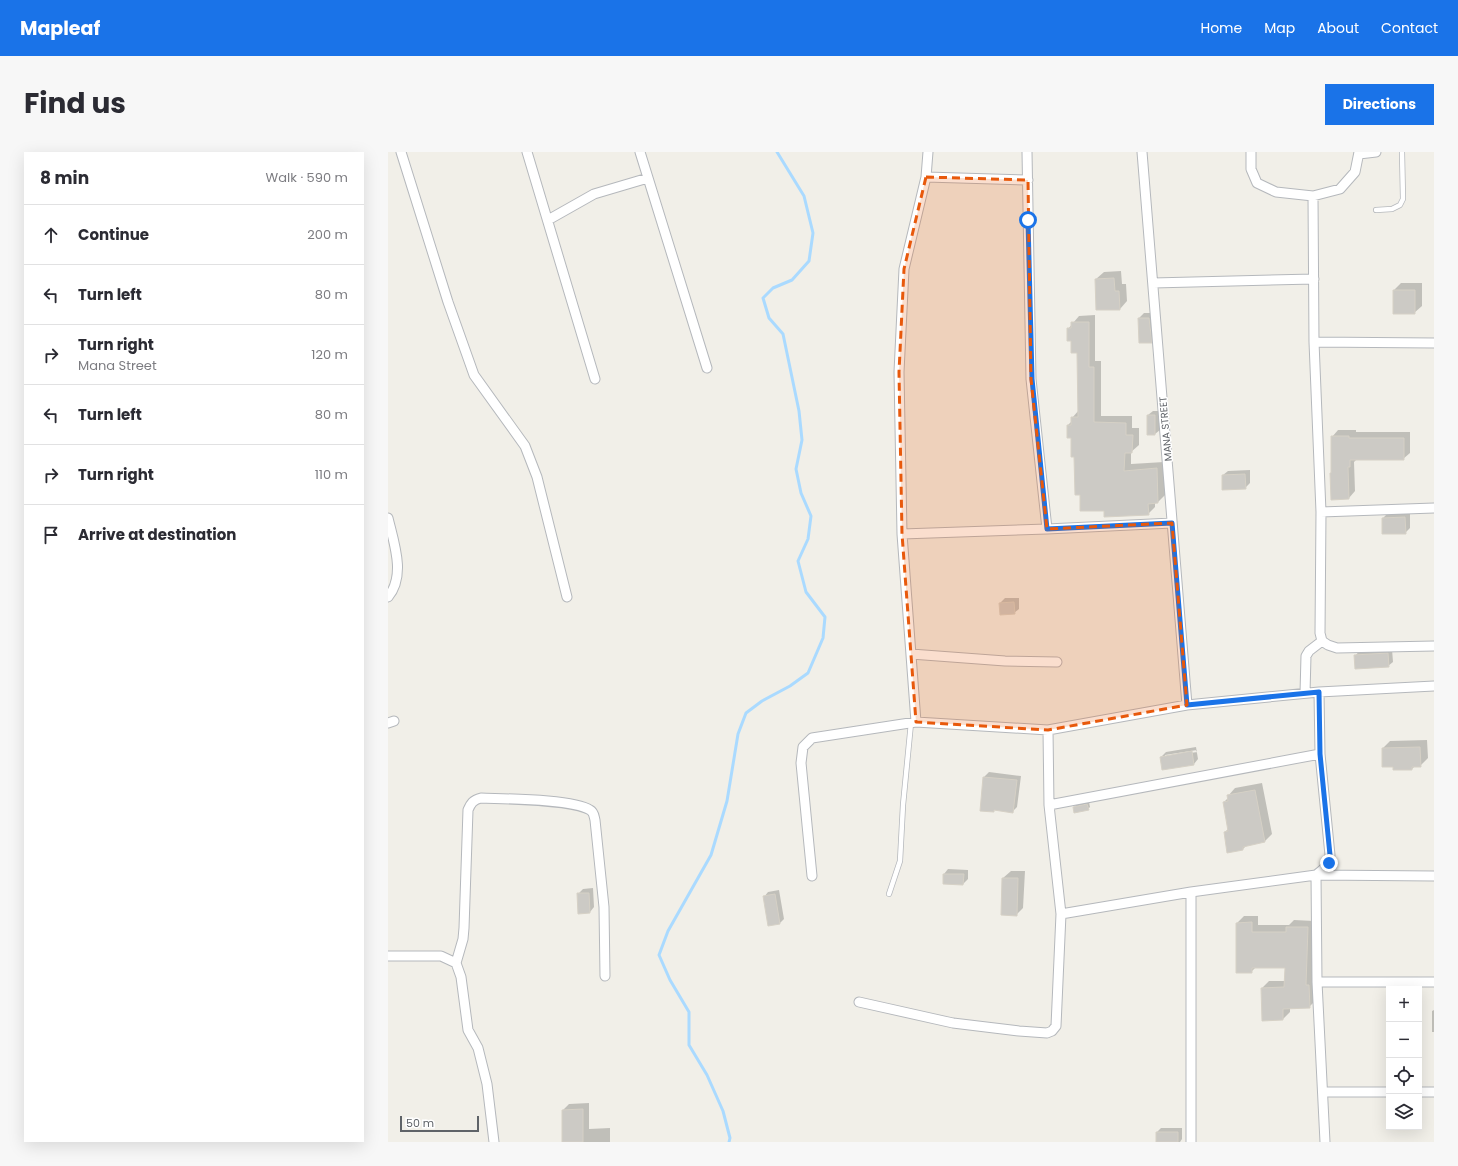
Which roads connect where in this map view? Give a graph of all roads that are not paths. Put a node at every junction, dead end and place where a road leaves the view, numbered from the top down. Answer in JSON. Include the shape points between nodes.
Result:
{"nodes":[{"id":1,"x":401,"y":152,"type":"edge"},
{"id":2,"x":527,"y":152,"type":"edge"},
{"id":3,"x":640,"y":152,"type":"edge"},
{"id":4,"x":928,"y":152,"type":"edge"},
{"id":5,"x":1027,"y":152,"type":"edge"},
{"id":6,"x":1142,"y":152,"type":"edge"},
{"id":7,"x":1251,"y":152,"type":"edge"},
{"id":8,"x":1376,"y":152,"type":"edge"},
{"id":9,"x":1402,"y":152,"type":"edge"},
{"id":10,"x":1359,"y":153,"type":"edge"},
{"id":11,"x":926,"y":177,"type":"junction"},
{"id":12,"x":648,"y":178,"type":"junction"},
{"id":13,"x":1028,"y":180,"type":"junction"},
{"id":14,"x":1313,"y":196,"type":"junction"},
{"id":15,"x":1376,"y":210,"type":"dead end"},
{"id":16,"x":548,"y":220,"type":"junction"},
{"id":17,"x":1314,"y":279,"type":"junction"},
{"id":18,"x":1153,"y":283,"type":"junction"},
{"id":19,"x":1314,"y":342,"type":"junction"},
{"id":20,"x":1434,"y":343,"type":"edge"},
{"id":21,"x":707,"y":368,"type":"dead end"},
{"id":22,"x":595,"y":379,"type":"dead end"},
{"id":23,"x":1434,"y":508,"type":"edge"},
{"id":24,"x":1321,"y":512,"type":"junction"},
{"id":25,"x":388,"y":518,"type":"edge"},
{"id":26,"x":1172,"y":523,"type":"junction"},
{"id":27,"x":1047,"y":529,"type":"junction"},
{"id":28,"x":902,"y":534,"type":"junction"},
{"id":29,"x":388,"y":597,"type":"edge"},
{"id":30,"x":567,"y":597,"type":"dead end"},
{"id":31,"x":1322,"y":641,"type":"junction"},
{"id":32,"x":1434,"y":646,"type":"edge"},
{"id":33,"x":911,"y":654,"type":"junction"},
{"id":34,"x":1057,"y":662,"type":"dead end"},
{"id":35,"x":1434,"y":686,"type":"edge"},
{"id":36,"x":1319,"y":692,"type":"junction"},
{"id":37,"x":1305,"y":693,"type":"junction"},
{"id":38,"x":1187,"y":705,"type":"junction"},
{"id":39,"x":914,"y":723,"type":"junction"},
{"id":40,"x":1048,"y":730,"type":"junction"},
{"id":41,"x":1320,"y":754,"type":"junction"},
{"id":42,"x":1049,"y":805,"type":"junction"},
{"id":43,"x":1316,"y":875,"type":"junction"},
{"id":44,"x":812,"y":876,"type":"dead end"},
{"id":45,"x":1434,"y":876,"type":"edge"},
{"id":46,"x":1190,"y":892,"type":"junction"},
{"id":47,"x":889,"y":894,"type":"dead end"},
{"id":48,"x":1061,"y":914,"type":"junction"},
{"id":49,"x":388,"y":956,"type":"edge"},
{"id":50,"x":456,"y":963,"type":"junction"},
{"id":51,"x":605,"y":976,"type":"dead end"},
{"id":52,"x":1317,"y":982,"type":"junction"},
{"id":53,"x":1434,"y":982,"type":"edge"},
{"id":54,"x":859,"y":1002,"type":"dead end"},
{"id":55,"x":1323,"y":1092,"type":"junction"},
{"id":56,"x":1386,"y":1092,"type":"edge"},
{"id":57,"x":1422,"y":1092,"type":"edge"},
{"id":58,"x":1434,"y":1092,"type":"edge"},
{"id":59,"x":494,"y":1142,"type":"edge"},
{"id":60,"x":1191,"y":1142,"type":"edge"},
{"id":61,"x":1325,"y":1142,"type":"edge"}],
"edges":[{"from":1,"to":30,"type":"street","via":[[474,375],[524,446],[537,477]]},
{"from":2,"to":16,"type":"street"},
{"from":3,"to":12,"type":"street"},
{"from":4,"to":11,"type":"street"},
{"from":5,"to":13,"type":"street"},
{"from":6,"to":18,"type":"street","name":"MANA STREET"},
{"from":7,"to":14,"type":"street","via":[[1252,169],[1257,183],[1276,192]]},
{"from":8,"to":10,"type":"street"},
{"from":9,"to":15,"type":"lane","via":[[1400,205],[1392,209]]},
{"from":10,"to":14,"type":"street","via":[[1355,172],[1340,189]]},
{"from":11,"to":13,"type":"street"},
{"from":11,"to":28,"type":"street","via":[[904,269],[900,372]]},
{"from":12,"to":16,"type":"street","via":[[594,194]]},
{"from":12,"to":21,"type":"street"},
{"from":13,"to":27,"type":"street","via":[[1032,379]]},
{"from":14,"to":17,"type":"street"},
{"from":16,"to":22,"type":"street"},
{"from":17,"to":18,"type":"street"},
{"from":17,"to":19,"type":"street"},
{"from":18,"to":26,"type":"street","name":"MANA STREET"},
{"from":19,"to":20,"type":"street"},
{"from":19,"to":24,"type":"street"},
{"from":23,"to":24,"type":"street"},
{"from":24,"to":31,"type":"street"},
{"from":25,"to":29,"type":"street","via":[[397,558],[397,579]]},
{"from":26,"to":27,"type":"street"},
{"from":26,"to":38,"type":"street","name":"MANA STREET"},
{"from":27,"to":28,"type":"street"},
{"from":28,"to":33,"type":"street"},
{"from":31,"to":32,"type":"street","via":[[1337,648]]},
{"from":31,"to":37,"type":"street","via":[[1306,656]]},
{"from":33,"to":34,"type":"street"},
{"from":33,"to":39,"type":"street"},
{"from":35,"to":36,"type":"street"},
{"from":36,"to":37,"type":"street"},
{"from":36,"to":41,"type":"street"},
{"from":37,"to":38,"type":"street"},
{"from":38,"to":40,"type":"street"},
{"from":39,"to":40,"type":"street"},
{"from":39,"to":44,"type":"street","via":[[812,738],[803,747],[802,763]]},
{"from":39,"to":47,"type":"lane","via":[[903,806],[900,861]]},
{"from":40,"to":42,"type":"street"},
{"from":41,"to":42,"type":"street"},
{"from":41,"to":43,"type":"street","via":[[1330,855],[1329,863]]},
{"from":42,"to":48,"type":"street"},
{"from":43,"to":45,"type":"street"},
{"from":43,"to":46,"type":"street"},
{"from":43,"to":52,"type":"street"},
{"from":46,"to":48,"type":"street"},
{"from":46,"to":60,"type":"street"},
{"from":48,"to":54,"type":"street","via":[[1056,1026],[1052,1031],[1019,1031],[953,1023]]},
{"from":49,"to":50,"type":"street","via":[[441,956]]},
{"from":50,"to":51,"type":"street","via":[[464,928],[470,804],[481,798],[569,803],[584,807],[594,814],[604,907]]},
{"from":50,"to":59,"type":"street","via":[[461,977],[468,1030],[478,1048],[487,1084]]},
{"from":52,"to":53,"type":"street"},
{"from":52,"to":55,"type":"street"},
{"from":55,"to":56,"type":"street"},
{"from":55,"to":61,"type":"street"},
{"from":57,"to":58,"type":"street"}]}
